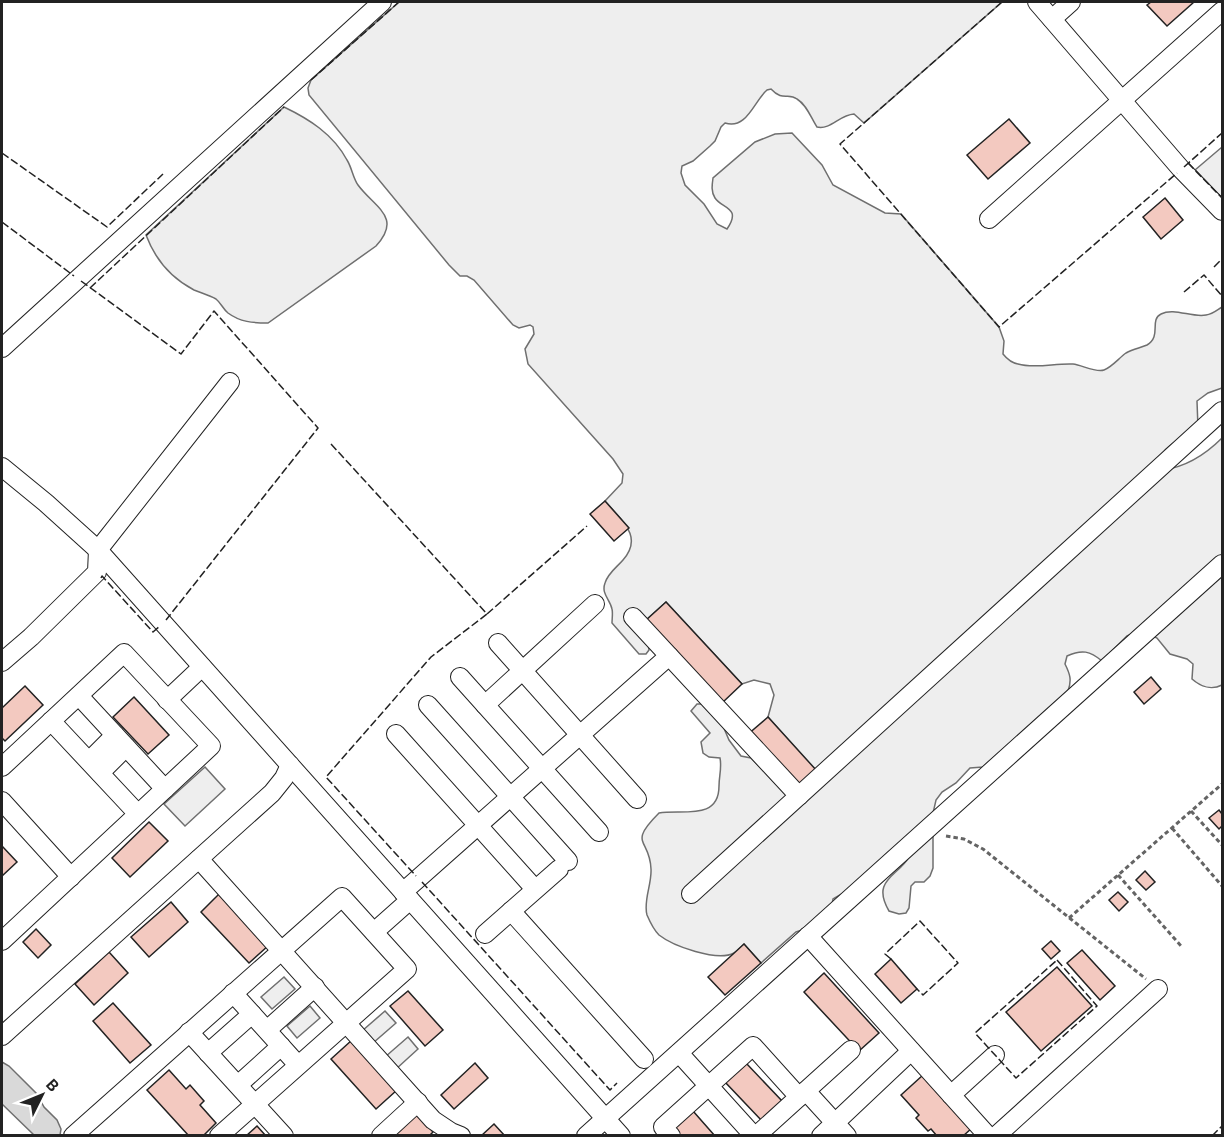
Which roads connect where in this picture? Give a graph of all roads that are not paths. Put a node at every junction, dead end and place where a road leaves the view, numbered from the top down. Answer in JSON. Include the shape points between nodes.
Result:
{"nodes":[{"id":1,"x":382,"y":2,"type":"edge"},
{"id":2,"x":1037,"y":2,"type":"edge"},
{"id":3,"x":1071,"y":2,"type":"edge"},
{"id":4,"x":1222,"y":11,"type":"edge"},
{"id":5,"x":1052,"y":19,"type":"junction"},
{"id":6,"x":1122,"y":100,"type":"junction"},
{"id":7,"x":1222,"y":211,"type":"edge"},
{"id":8,"x":988,"y":219,"type":"dead end"},
{"id":9,"x":2,"y":348,"type":"edge"},
{"id":10,"x":230,"y":382,"type":"dead end"},
{"id":11,"x":1222,"y":411,"type":"edge"},
{"id":12,"x":2,"y":467,"type":"edge"},
{"id":13,"x":98,"y":550,"type":"junction"},
{"id":14,"x":1222,"y":564,"type":"edge"},
{"id":15,"x":595,"y":604,"type":"dead end"},
{"id":16,"x":633,"y":617,"type":"dead end"},
{"id":17,"x":498,"y":643,"type":"dead end"},
{"id":18,"x":669,"y":656,"type":"junction"},
{"id":19,"x":2,"y":662,"type":"edge"},
{"id":20,"x":202,"y":668,"type":"junction"},
{"id":21,"x":522,"y":670,"type":"junction"},
{"id":22,"x":460,"y":677,"type":"dead end"},
{"id":23,"x":78,"y":696,"type":"junction"},
{"id":24,"x":167,"y":700,"type":"junction"},
{"id":25,"x":428,"y":705,"type":"dead end"},
{"id":26,"x":485,"y":705,"type":"junction"},
{"id":27,"x":51,"y":721,"type":"junction"},
{"id":28,"x":396,"y":734,"type":"dead end"},
{"id":29,"x":580,"y":735,"type":"junction"},
{"id":30,"x":121,"y":741,"type":"junction"},
{"id":31,"x":290,"y":765,"type":"junction"},
{"id":32,"x":2,"y":767,"type":"edge"},
{"id":33,"x":94,"y":767,"type":"junction"},
{"id":34,"x":542,"y":769,"type":"junction"},
{"id":35,"x":165,"y":789,"type":"junction"},
{"id":36,"x":799,"y":796,"type":"junction"},
{"id":37,"x":511,"y":797,"type":"junction"},
{"id":38,"x":637,"y":799,"type":"dead end"},
{"id":39,"x":2,"y":801,"type":"edge"},
{"id":40,"x":138,"y":814,"type":"junction"},
{"id":41,"x":478,"y":825,"type":"junction"},
{"id":42,"x":600,"y":832,"type":"dead end"},
{"id":43,"x":199,"y":859,"type":"junction"},
{"id":44,"x":70,"y":877,"type":"junction"},
{"id":45,"x":535,"y":890,"type":"junction"},
{"id":46,"x":691,"y":894,"type":"dead end"},
{"id":47,"x":407,"y":896,"type":"junction"},
{"id":48,"x":511,"y":911,"type":"junction"},
{"id":49,"x":374,"y":932,"type":"junction"},
{"id":50,"x":484,"y":934,"type":"dead end"},
{"id":51,"x":808,"y":936,"type":"junction"},
{"id":52,"x":2,"y":941,"type":"edge"},
{"id":53,"x":282,"y":950,"type":"junction"},
{"id":54,"x":315,"y":987,"type":"junction"},
{"id":55,"x":1158,"y":989,"type":"road end"},
{"id":56,"x":233,"y":993,"type":"junction"},
{"id":57,"x":252,"y":1014,"type":"junction"},
{"id":58,"x":347,"y":1022,"type":"junction"},
{"id":59,"x":267,"y":1030,"type":"junction"},
{"id":60,"x":189,"y":1032,"type":"junction"},
{"id":61,"x":2,"y":1036,"type":"edge"},
{"id":62,"x":280,"y":1046,"type":"junction"},
{"id":63,"x":851,"y":1050,"type":"dead end"},
{"id":64,"x":911,"y":1051,"type":"junction"},
{"id":65,"x":208,"y":1053,"type":"junction"},
{"id":66,"x":679,"y":1053,"type":"junction"},
{"id":67,"x":995,"y":1055,"type":"dead end"},
{"id":68,"x":644,"y":1059,"type":"dead end"},
{"id":69,"x":298,"y":1065,"type":"junction"},
{"id":70,"x":238,"y":1085,"type":"junction"},
{"id":71,"x":709,"y":1086,"type":"junction"},
{"id":72,"x":802,"y":1094,"type":"junction"},
{"id":73,"x":951,"y":1095,"type":"junction"},
{"id":74,"x":418,"y":1102,"type":"junction"},
{"id":75,"x":255,"y":1104,"type":"junction"},
{"id":76,"x":606,"y":1118,"type":"junction"},
{"id":77,"x":841,"y":1129,"type":"edge"},
{"id":78,"x":73,"y":1136,"type":"edge"},
{"id":79,"x":219,"y":1136,"type":"edge"},
{"id":80,"x":284,"y":1136,"type":"edge"},
{"id":81,"x":381,"y":1136,"type":"edge"},
{"id":82,"x":462,"y":1136,"type":"edge"},
{"id":83,"x":586,"y":1136,"type":"edge"},
{"id":84,"x":621,"y":1136,"type":"edge"},
{"id":85,"x":671,"y":1136,"type":"edge"},
{"id":86,"x":755,"y":1136,"type":"edge"},
{"id":87,"x":821,"y":1136,"type":"edge"},
{"id":88,"x":988,"y":1136,"type":"edge"},
{"id":89,"x":996,"y":1136,"type":"edge"}],
"edges":[{"from":1,"to":9,"type":"street"},
{"from":2,"to":5,"type":"street"},
{"from":3,"to":5,"type":"street"},
{"from":4,"to":6,"type":"street"},
{"from":5,"to":6,"type":"street"},
{"from":6,"to":7,"type":"street"},
{"from":6,"to":8,"type":"street"},
{"from":10,"to":13,"type":"street"},
{"from":11,"to":36,"type":"street"},
{"from":12,"to":13,"type":"street"},
{"from":13,"to":19,"type":"street","via":[[96,572]]},
{"from":13,"to":20,"type":"street"},
{"from":14,"to":51,"type":"street"},
{"from":15,"to":21,"type":"street"},
{"from":16,"to":18,"type":"street"},
{"from":17,"to":21,"type":"street"},
{"from":18,"to":29,"type":"street"},
{"from":18,"to":36,"type":"street"},
{"from":20,"to":24,"type":"street"},
{"from":20,"to":31,"type":"street"},
{"from":21,"to":26,"type":"street"},
{"from":21,"to":29,"type":"street"},
{"from":22,"to":26,"type":"street"},
{"from":23,"to":24,"type":"street","via":[[124,653]]},
{"from":23,"to":27,"type":"street"},
{"from":23,"to":30,"type":"street"},
{"from":24,"to":35,"type":"street","via":[[211,746]]},
{"from":25,"to":37,"type":"street"},
{"from":26,"to":34,"type":"street"},
{"from":27,"to":32,"type":"street"},
{"from":27,"to":33,"type":"street"},
{"from":28,"to":41,"type":"street"},
{"from":29,"to":34,"type":"street"},
{"from":29,"to":38,"type":"street"},
{"from":30,"to":33,"type":"street"},
{"from":30,"to":35,"type":"street"},
{"from":31,"to":43,"type":"street","via":[[272,793]]},
{"from":31,"to":47,"type":"street"},
{"from":33,"to":40,"type":"street"},
{"from":34,"to":37,"type":"street"},
{"from":34,"to":42,"type":"street"},
{"from":35,"to":40,"type":"street"},
{"from":36,"to":46,"type":"street"},
{"from":37,"to":41,"type":"street"},
{"from":37,"to":45,"type":"street","via":[[563,865]]},
{"from":39,"to":44,"type":"street"},
{"from":40,"to":44,"type":"street"},
{"from":41,"to":45,"type":"street"},
{"from":41,"to":47,"type":"street"},
{"from":43,"to":53,"type":"street"},
{"from":43,"to":61,"type":"street"},
{"from":44,"to":52,"type":"street"},
{"from":45,"to":48,"type":"street"},
{"from":47,"to":49,"type":"street"},
{"from":47,"to":76,"type":"street"},
{"from":48,"to":50,"type":"street"},
{"from":48,"to":68,"type":"street"},
{"from":49,"to":53,"type":"street","via":[[342,897]]},
{"from":49,"to":58,"type":"street","via":[[407,969]]},
{"from":51,"to":64,"type":"street"},
{"from":51,"to":66,"type":"street"},
{"from":53,"to":54,"type":"street"},
{"from":53,"to":56,"type":"street"},
{"from":54,"to":58,"type":"street"},
{"from":54,"to":59,"type":"street"},
{"from":55,"to":89,"type":"street"},
{"from":56,"to":57,"type":"street"},
{"from":56,"to":60,"type":"street"},
{"from":57,"to":59,"type":"street"},
{"from":57,"to":65,"type":"street"},
{"from":58,"to":69,"type":"street"},
{"from":58,"to":74,"type":"street"},
{"from":59,"to":62,"type":"street"},
{"from":60,"to":65,"type":"street"},
{"from":60,"to":78,"type":"street"},
{"from":62,"to":69,"type":"street"},
{"from":62,"to":70,"type":"street"},
{"from":63,"to":72,"type":"street"},
{"from":64,"to":73,"type":"street"},
{"from":64,"to":77,"type":"street"},
{"from":65,"to":70,"type":"street"},
{"from":66,"to":71,"type":"street"},
{"from":66,"to":76,"type":"street"},
{"from":67,"to":73,"type":"street"},
{"from":69,"to":75,"type":"street"},
{"from":70,"to":75,"type":"street"},
{"from":71,"to":72,"type":"street","via":[[753,1046]]},
{"from":71,"to":85,"type":"street","via":[[663,1127]]},
{"from":71,"to":86,"type":"street"},
{"from":72,"to":77,"type":"street"},
{"from":72,"to":86,"type":"street"},
{"from":73,"to":88,"type":"street"},
{"from":74,"to":81,"type":"street"},
{"from":74,"to":82,"type":"street","via":[[442,1127]]},
{"from":75,"to":79,"type":"street"},
{"from":75,"to":80,"type":"street"},
{"from":76,"to":83,"type":"street"},
{"from":76,"to":84,"type":"street"},
{"from":77,"to":87,"type":"street"}]}
